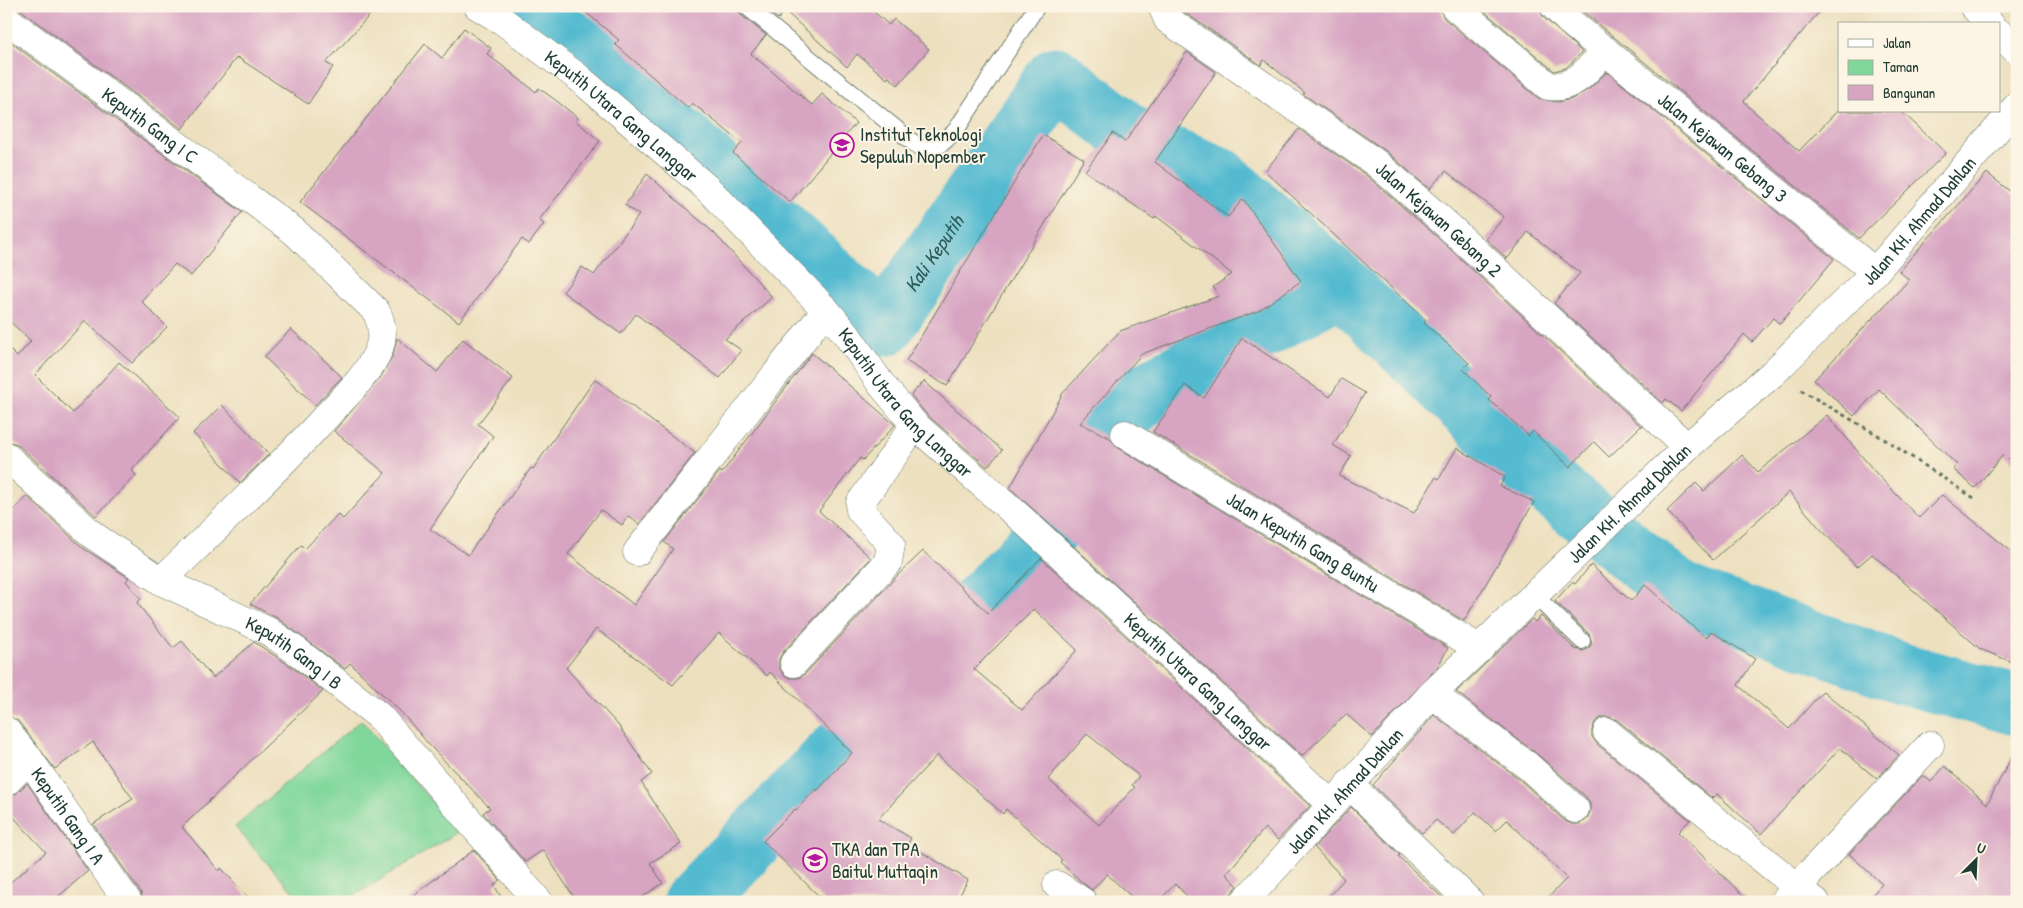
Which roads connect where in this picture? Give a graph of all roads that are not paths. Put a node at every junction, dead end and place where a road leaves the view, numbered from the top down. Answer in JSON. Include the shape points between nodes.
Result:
{"nodes":[{"id":1,"x":478,"y":6,"type":"edge"},
{"id":2,"x":746,"y":6,"type":"edge"},
{"id":3,"x":1037,"y":6,"type":"edge"},
{"id":4,"x":1454,"y":6,"type":"edge"},
{"id":5,"x":1973,"y":6,"type":"edge"},
{"id":6,"x":1165,"y":13,"type":"edge"},
{"id":7,"x":1562,"y":14,"type":"edge"},
{"id":8,"x":6,"y":19,"type":"edge"},
{"id":9,"x":1988,"y":22,"type":"edge"},
{"id":10,"x":2000,"y":35,"type":"edge"},
{"id":11,"x":1605,"y":50,"type":"junction"},
{"id":12,"x":2017,"y":51,"type":"edge"},
{"id":13,"x":2017,"y":106,"type":"edge"},
{"id":14,"x":1875,"y":272,"type":"junction"},
{"id":15,"x":826,"y":310,"type":"junction"},
{"id":16,"x":915,"y":425,"type":"junction"},
{"id":17,"x":1125,"y":434,"type":"dead end"},
{"id":18,"x":1687,"y":446,"type":"junction"},
{"id":19,"x":6,"y":456,"type":"edge"},
{"id":20,"x":636,"y":552,"type":"dead end"},
{"id":21,"x":161,"y":581,"type":"junction"},
{"id":22,"x":1534,"y":596,"type":"junction"},
{"id":23,"x":1582,"y":641,"type":"dead end"},
{"id":24,"x":1480,"y":649,"type":"junction"},
{"id":25,"x":794,"y":663,"type":"dead end"},
{"id":26,"x":1432,"y":694,"type":"junction"},
{"id":27,"x":6,"y":731,"type":"edge"},
{"id":28,"x":1607,"y":732,"type":"dead end"},
{"id":29,"x":1930,"y":745,"type":"dead end"},
{"id":30,"x":29,"y":759,"type":"junction"},
{"id":31,"x":6,"y":782,"type":"edge"},
{"id":32,"x":1349,"y":784,"type":"junction"},
{"id":33,"x":1331,"y":804,"type":"junction"},
{"id":34,"x":1575,"y":809,"type":"dead end"},
{"id":35,"x":1057,"y":885,"type":"dead end"},
{"id":36,"x":1799,"y":897,"type":"edge"},
{"id":37,"x":128,"y":902,"type":"edge"},
{"id":38,"x":539,"y":902,"type":"edge"},
{"id":39,"x":1083,"y":902,"type":"edge"},
{"id":40,"x":1244,"y":902,"type":"edge"},
{"id":41,"x":1470,"y":902,"type":"edge"}],
"edges":[{"from":1,"to":15,"type":"street","name":"Keputih Utara Gang Langgar","via":[[579,78],[642,130],[707,188]]},
{"from":2,"to":3,"type":"lane","via":[[916,145],[933,150],[956,130]]},
{"from":4,"to":11,"type":"street","via":[[1548,86],[1562,88],[1581,77]]},
{"from":5,"to":9,"type":"street"},
{"from":6,"to":18,"type":"street","name":"Jalan Kejawan Gebang 2","via":[[1376,163]]},
{"from":7,"to":11,"type":"street","name":"Jalan Kejawan Gebang 3"},
{"from":8,"to":21,"type":"street","name":"Keputih Gang I C","via":[[294,232],[376,311],[382,326],[373,362],[348,392],[277,469]]},
{"from":10,"to":12,"type":"street"},
{"from":11,"to":14,"type":"street","name":"Jalan Kejawan Gebang 3"},
{"from":13,"to":14,"type":"street","name":"Jalan KH. Ahmad Dahlan"},
{"from":14,"to":18,"type":"street","name":"Jalan KH. Ahmad Dahlan","via":[[1773,373]]},
{"from":15,"to":16,"type":"street","name":"Keputih Utara Gang Langgar"},
{"from":15,"to":20,"type":"street"},
{"from":16,"to":25,"type":"street","via":[[860,504],[860,510],[891,544],[888,562]]},
{"from":16,"to":33,"type":"street","name":"Keputih Utara Gang Langgar","via":[[1060,553]]},
{"from":17,"to":24,"type":"street","name":"Jalan Keputih Gang Buntu"},
{"from":18,"to":22,"type":"street","name":"Jalan KH. Ahmad Dahlan"},
{"from":19,"to":21,"type":"street","name":"Keputih Gang I B","via":[[94,536]]},
{"from":21,"to":38,"type":"street","name":"Keputih Gang I B","via":[[268,631],[380,716]]},
{"from":22,"to":23,"type":"lane"},
{"from":22,"to":24,"type":"street","name":"Jalan KH. Ahmad Dahlan"},
{"from":24,"to":26,"type":"street","name":"Jalan KH. Ahmad Dahlan"},
{"from":26,"to":32,"type":"street","name":"Jalan KH. Ahmad Dahlan"},
{"from":26,"to":34,"type":"street","via":[[1528,766]]},
{"from":27,"to":30,"type":"street","name":"Keputih Gang I A"},
{"from":28,"to":36,"type":"street"},
{"from":29,"to":36,"type":"street"},
{"from":30,"to":31,"type":"street"},
{"from":30,"to":37,"type":"street","name":"Keputih Gang I A"},
{"from":32,"to":33,"type":"street","name":"Jalan KH. Ahmad Dahlan"},
{"from":32,"to":41,"type":"street"},
{"from":33,"to":40,"type":"street","name":"Jalan KH. Ahmad Dahlan"},
{"from":35,"to":39,"type":"street"}]}
